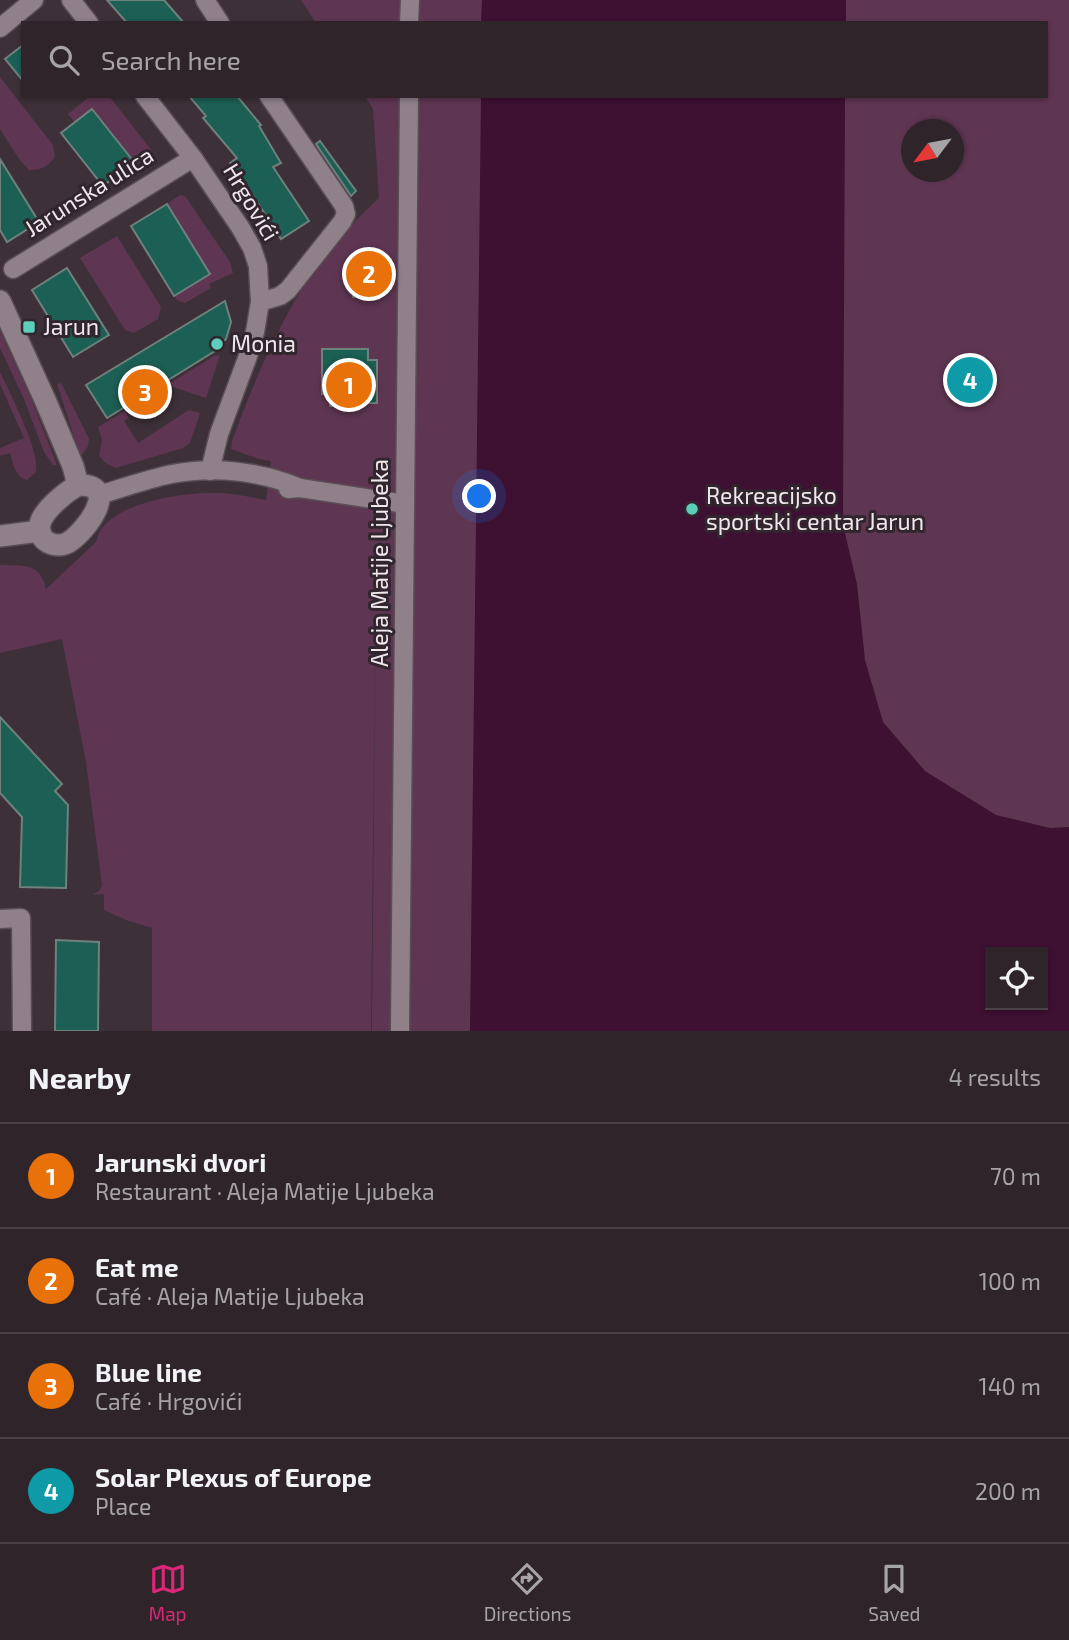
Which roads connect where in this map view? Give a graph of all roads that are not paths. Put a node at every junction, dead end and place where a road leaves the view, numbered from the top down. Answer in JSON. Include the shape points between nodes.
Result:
{"nodes":[{"id":1,"x":34,"y":0,"type":"edge"},
{"id":2,"x":71,"y":0,"type":"edge"},
{"id":3,"x":205,"y":0,"type":"edge"},
{"id":4,"x":410,"y":0,"type":"edge"},
{"id":5,"x":87,"y":21,"type":"edge"},
{"id":6,"x":219,"y":21,"type":"edge"},
{"id":7,"x":409,"y":21,"type":"edge"},
{"id":8,"x":0,"y":28,"type":"edge"},
{"id":9,"x":147,"y":98,"type":"edge"},
{"id":10,"x":270,"y":98,"type":"edge"},
{"id":11,"x":409,"y":98,"type":"edge"},
{"id":12,"x":193,"y":159,"type":"junction"},
{"id":13,"x":13,"y":269,"type":"dead end"},
{"id":14,"x":0,"y":301,"type":"edge"},
{"id":15,"x":260,"y":302,"type":"junction"},
{"id":16,"x":210,"y":471,"type":"junction"},
{"id":17,"x":78,"y":485,"type":"junction"},
{"id":18,"x":99,"y":495,"type":"junction"},
{"id":19,"x":405,"y":504,"type":"junction"},
{"id":20,"x":40,"y":531,"type":"junction"},
{"id":21,"x":0,"y":536,"type":"edge"},
{"id":22,"x":0,"y":919,"type":"edge"},
{"id":23,"x":22,"y":1031,"type":"edge"},
{"id":24,"x":400,"y":1031,"type":"edge"}],
"edges":[{"from":1,"to":8,"type":"street"},
{"from":2,"to":5,"type":"street"},
{"from":3,"to":6,"type":"street"},
{"from":4,"to":7,"type":"street"},
{"from":9,"to":12,"type":"street","name":"Hrgovići"},
{"from":10,"to":15,"type":"street","via":[[346,214],[288,290]]},
{"from":11,"to":19,"type":"street","name":"Aleja Matije Ljubeka"},
{"from":12,"to":13,"type":"street","name":"Jarunska ulica"},
{"from":12,"to":15,"type":"street","name":"Hrgovići","via":[[252,248]]},
{"from":14,"to":17,"type":"street"},
{"from":15,"to":16,"type":"street","name":"Hrgovići","via":[[248,356]]},
{"from":16,"to":18,"type":"street","via":[[174,474]]},
{"from":16,"to":19,"type":"street","via":[[267,488],[300,488]]},
{"from":17,"to":18,"type":"street","via":[[89,486]]},
{"from":17,"to":20,"type":"street","via":[[48,510]]},
{"from":18,"to":20,"type":"street","via":[[92,519],[66,544],[46,542]]},
{"from":19,"to":24,"type":"street","name":"Aleja Matije Ljubeka"},
{"from":20,"to":21,"type":"street"},
{"from":22,"to":23,"type":"street","via":[[21,918]]}]}
